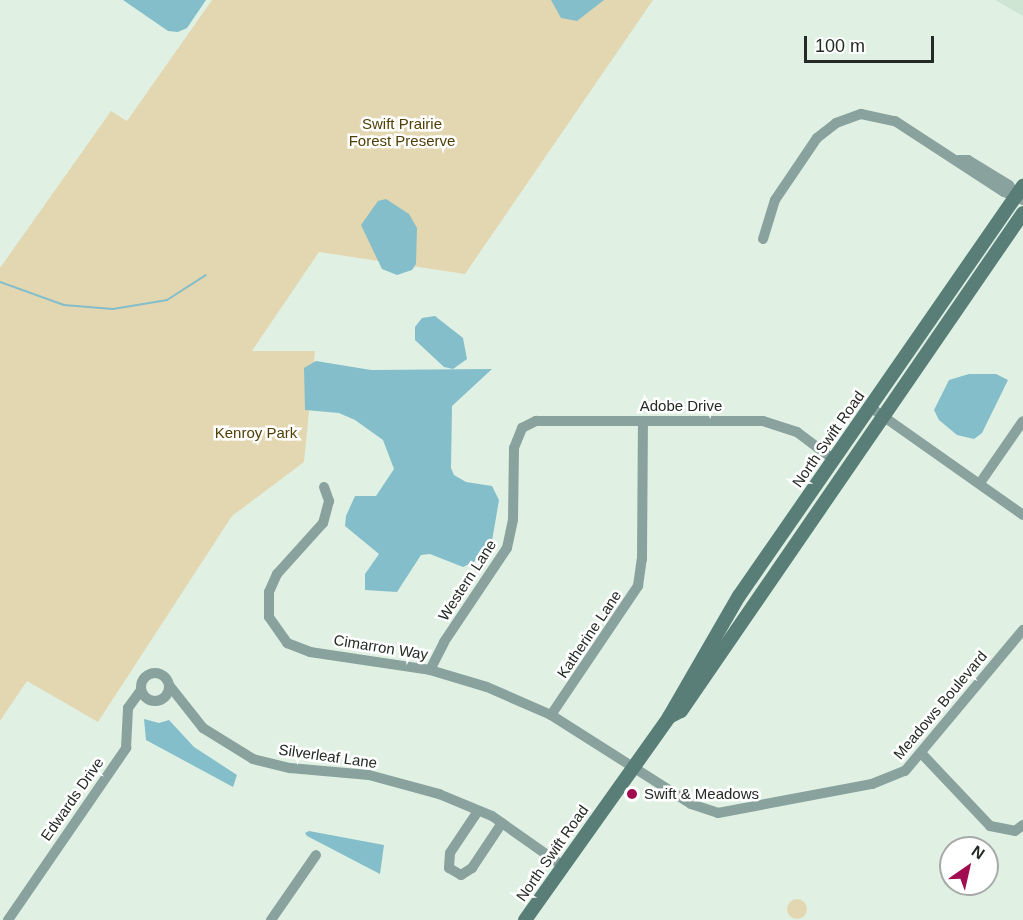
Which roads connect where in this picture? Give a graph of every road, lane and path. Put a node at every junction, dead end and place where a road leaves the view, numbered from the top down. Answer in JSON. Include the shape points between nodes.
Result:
{"nodes":[{"id":1,"x":1021,"y":194,"type":"edge"},
{"id":2,"x":1023,"y":213,"type":"edge"},
{"id":3,"x":763,"y":239,"type":"dead end"},
{"id":4,"x":870,"y":407,"type":"junction"},
{"id":5,"x":883,"y":416,"type":"junction"},
{"id":6,"x":1023,"y":421,"type":"edge"},
{"id":7,"x":643,"y":422,"type":"junction"},
{"id":8,"x":519,"y":431,"type":"joint"},
{"id":9,"x":834,"y":459,"type":"junction"},
{"id":10,"x":980,"y":483,"type":"junction"},
{"id":11,"x":324,"y":487,"type":"dead end"},
{"id":12,"x":1023,"y":515,"type":"edge"},
{"id":13,"x":1023,"y":630,"type":"edge"},
{"id":14,"x":430,"y":670,"type":"junction"},
{"id":15,"x":169,"y":685,"type":"junction"},
{"id":16,"x":141,"y":690,"type":"junction"},
{"id":17,"x":551,"y":715,"type":"junction"},
{"id":18,"x":669,"y":717,"type":"junction"},
{"id":19,"x":922,"y":753,"type":"junction"},
{"id":20,"x":634,"y":766,"type":"junction"},
{"id":21,"x":478,"y":811,"type":"junction"},
{"id":22,"x":502,"y":824,"type":"junction"},
{"id":23,"x":1023,"y":825,"type":"edge"},
{"id":24,"x":316,"y":855,"type":"dead end"},
{"id":25,"x":563,"y":866,"type":"junction"},
{"id":26,"x":8,"y":920,"type":"edge"},
{"id":27,"x":271,"y":920,"type":"edge"},
{"id":28,"x":525,"y":920,"type":"edge"}],
"edges":[{"from":1,"to":3,"type":"street","via":[[1004,192],[887,118],[861,114],[840,121],[817,138],[775,200]]},
{"from":1,"to":4,"type":"street","name":"North Swift Road"},
{"from":2,"to":5,"type":"street","name":"North Swift Road"},
{"from":4,"to":5,"type":"street"},
{"from":4,"to":9,"type":"street","name":"North Swift Road"},
{"from":5,"to":10,"type":"street"},
{"from":5,"to":18,"type":"street","name":"North Swift Road","via":[[681,711]]},
{"from":6,"to":10,"type":"street"},
{"from":7,"to":8,"type":"street","name":"Adobe Drive","via":[[536,421]]},
{"from":7,"to":9,"type":"street","name":"Adobe Drive","via":[[778,423]]},
{"from":7,"to":17,"type":"street","name":"Katherine Lane","via":[[642,559],[638,586]]},
{"from":8,"to":14,"type":"street","name":"Western Lane","via":[[514,448],[513,520],[507,548],[444,642]]},
{"from":9,"to":18,"type":"street","name":"North Swift Road","via":[[739,596]]},
{"from":10,"to":12,"type":"street"},
{"from":11,"to":14,"type":"street","name":"Cimarron Way","via":[[329,501],[323,523],[272,584],[267,609],[272,624],[281,638],[299,650]]},
{"from":13,"to":19,"type":"street","name":"Meadows Boulevard"},
{"from":14,"to":17,"type":"street","name":"Cimarron Way","via":[[487,687]]},
{"from":15,"to":16,"type":"street","via":[[166,695],[157,701],[146,698]]},
{"from":15,"to":16,"type":"street","name":"Silverleaf Lane","via":[[164,675],[153,672],[143,678]]},
{"from":15,"to":21,"type":"street","name":"Silverleaf Lane","via":[[203,728],[253,759],[290,768],[369,776],[439,794]]},
{"from":16,"to":26,"type":"street","name":"Edwards Drive","via":[[128,708],[126,748]]},
{"from":17,"to":20,"type":"street","name":"Cimarron Way"},
{"from":18,"to":20,"type":"street","name":"North Swift Road"},
{"from":19,"to":20,"type":"street","name":"Meadows Boulevard","via":[[894,777],[718,813],[691,804]]},
{"from":19,"to":23,"type":"street","via":[[990,826],[1015,831]]},
{"from":20,"to":25,"type":"street","name":"North Swift Road"},
{"from":21,"to":22,"type":"street","name":"Silverleaf Lane"},
{"from":21,"to":22,"type":"street","via":[[450,853],[449,868],[461,875],[472,868]]},
{"from":22,"to":25,"type":"street","name":"Silverleaf Lane"},
{"from":24,"to":27,"type":"street"},
{"from":25,"to":28,"type":"street","name":"North Swift Road"}]}
